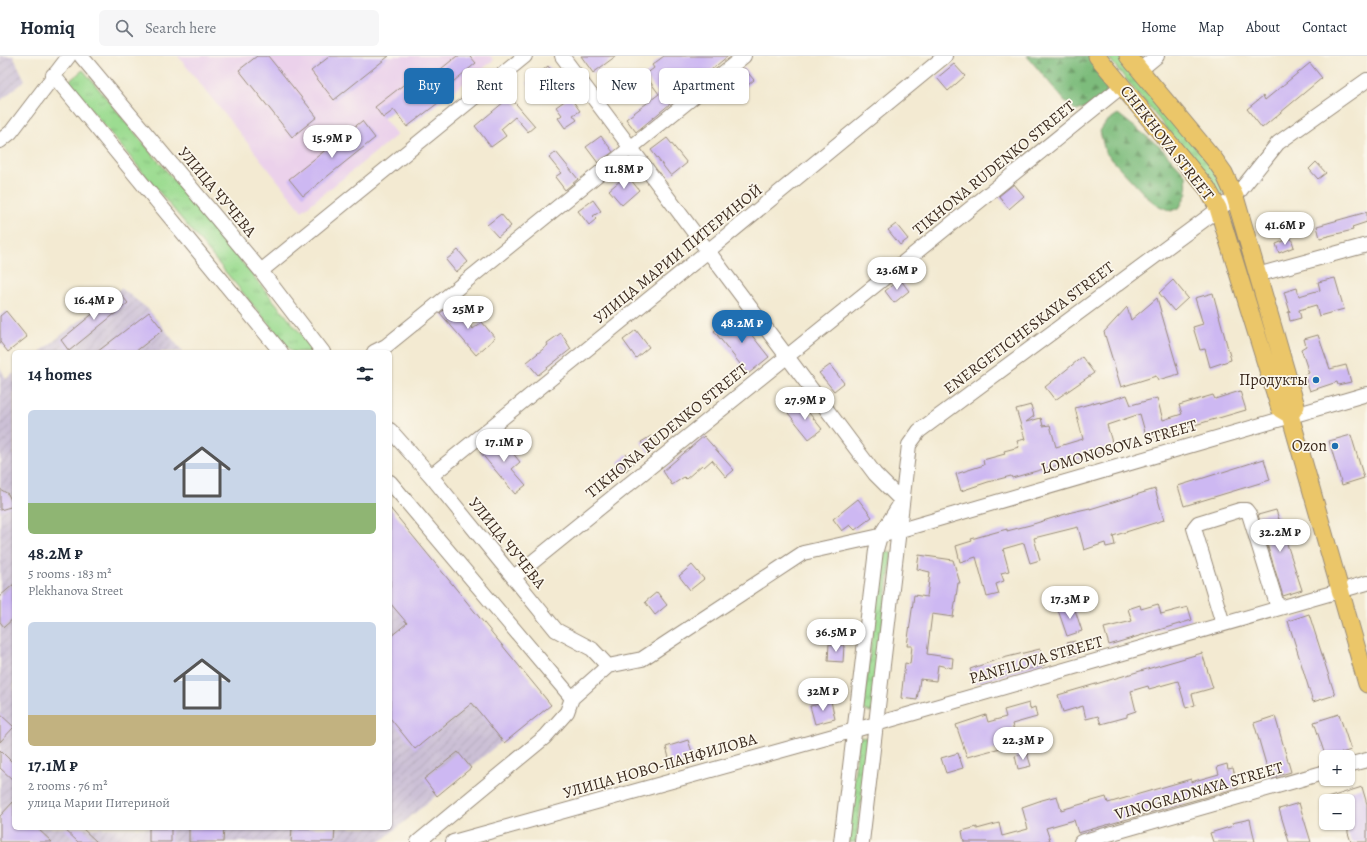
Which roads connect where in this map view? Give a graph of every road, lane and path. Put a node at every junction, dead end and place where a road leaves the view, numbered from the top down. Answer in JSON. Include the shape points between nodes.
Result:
{"nodes":[{"id":1,"x":69,"y":56,"type":"edge"},
{"id":2,"x":81,"y":56,"type":"edge"},
{"id":3,"x":525,"y":56,"type":"edge"},
{"id":4,"x":562,"y":56,"type":"edge"},
{"id":5,"x":744,"y":56,"type":"edge"},
{"id":6,"x":945,"y":56,"type":"edge"},
{"id":7,"x":1097,"y":56,"type":"edge"},
{"id":8,"x":1128,"y":56,"type":"edge"},
{"id":9,"x":1157,"y":56,"type":"edge"},
{"id":10,"x":1140,"y":70,"type":"junction"},
{"id":11,"x":53,"y":75,"type":"junction"},
{"id":12,"x":1367,"y":80,"type":"edge"},
{"id":13,"x":1122,"y":86,"type":"junction"},
{"id":14,"x":0,"y":141,"type":"edge"},
{"id":15,"x":631,"y":148,"type":"junction"},
{"id":16,"x":1235,"y":197,"type":"junction"},
{"id":17,"x":1218,"y":208,"type":"junction"},
{"id":18,"x":1367,"y":244,"type":"edge"},
{"id":19,"x":708,"y":252,"type":"junction"},
{"id":20,"x":260,"y":271,"type":"junction"},
{"id":21,"x":1257,"y":275,"type":"junction"},
{"id":22,"x":279,"y":350,"type":"edge"},
{"id":23,"x":321,"y":350,"type":"edge"},
{"id":24,"x":378,"y":350,"type":"edge"},
{"id":25,"x":787,"y":356,"type":"junction"},
{"id":26,"x":1367,"y":394,"type":"edge"},
{"id":27,"x":1290,"y":415,"type":"junction"},
{"id":28,"x":392,"y":432,"type":"edge"},
{"id":29,"x":431,"y":476,"type":"junction"},
{"id":30,"x":392,"y":484,"type":"edge"},
{"id":31,"x":902,"y":501,"type":"junction"},
{"id":32,"x":900,"y":529,"type":"junction"},
{"id":33,"x":880,"y":536,"type":"junction"},
{"id":34,"x":514,"y":577,"type":"junction"},
{"id":35,"x":1367,"y":583,"type":"edge"},
{"id":36,"x":1340,"y":590,"type":"junction"},
{"id":37,"x":1278,"y":608,"type":"junction"},
{"id":38,"x":1223,"y":624,"type":"junction"},
{"id":39,"x":608,"y":666,"type":"junction"},
{"id":40,"x":1367,"y":684,"type":"edge"},
{"id":41,"x":572,"y":698,"type":"junction"},
{"id":42,"x":876,"y":723,"type":"junction"},
{"id":43,"x":854,"y":730,"type":"junction"},
{"id":44,"x":1367,"y":760,"type":"edge"},
{"id":45,"x":1355,"y":763,"type":"edge"},
{"id":46,"x":1319,"y":774,"type":"edge"},
{"id":47,"x":418,"y":842,"type":"edge"},
{"id":48,"x":453,"y":842,"type":"edge"},
{"id":49,"x":841,"y":842,"type":"edge"},
{"id":50,"x":862,"y":842,"type":"edge"},
{"id":51,"x":1081,"y":842,"type":"edge"}],
"edges":[{"from":1,"to":11,"type":"street"},
{"from":2,"to":20,"type":"street","name":"УЛИЦА ЧУЧЕВА"},
{"from":3,"to":20,"type":"street"},
{"from":4,"to":15,"type":"street"},
{"from":5,"to":15,"type":"street"},
{"from":6,"to":19,"type":"street","name":"УЛИЦА МАРИИ ПИТЕРИНОЙ"},
{"from":7,"to":13,"type":"main road","name":"CHEKHOVA STREET"},
{"from":8,"to":10,"type":"main road","name":"CHEKHOVA STREET"},
{"from":9,"to":10,"type":"street"},
{"from":10,"to":16,"type":"main road","name":"CHEKHOVA STREET","via":[[1214,159]]},
{"from":11,"to":14,"type":"street","via":[[11,132]]},
{"from":11,"to":22,"type":"street"},
{"from":12,"to":16,"type":"street","via":[[1278,143]]},
{"from":13,"to":17,"type":"main road","name":"CHEKHOVA STREET","via":[[1207,188]]},
{"from":13,"to":25,"type":"street","name":"TIKHONA RUDENKO STREET"},
{"from":15,"to":19,"type":"street"},
{"from":15,"to":24,"type":"street"},
{"from":16,"to":17,"type":"street","name":"ENERGETICHESKAYA STREET"},
{"from":16,"to":21,"type":"main road","name":"CHEKHOVA STREET"},
{"from":17,"to":27,"type":"main road","name":"CHEKHOVA STREET","via":[[1280,409]]},
{"from":17,"to":31,"type":"street","name":"ENERGETICHESKAYA STREET","via":[[919,431],[909,445]]},
{"from":18,"to":21,"type":"street"},
{"from":19,"to":25,"type":"street"},
{"from":19,"to":29,"type":"street","name":"УЛИЦА МАРИИ ПИТЕРИНОЙ"},
{"from":20,"to":23,"type":"street","name":"УЛИЦА ЧУЧЕВА"},
{"from":21,"to":27,"type":"main road","name":"CHEKHOVA STREET","via":[[1296,406]]},
{"from":25,"to":31,"type":"street","via":[[875,474]]},
{"from":25,"to":34,"type":"street","name":"TIKHONA RUDENKO STREET"},
{"from":26,"to":27,"type":"street","name":"LOMONOSOVA STREET"},
{"from":27,"to":32,"type":"street","name":"LOMONOSOVA STREET"},
{"from":27,"to":36,"type":"main road","name":"CHEKHOVA STREET"},
{"from":28,"to":29,"type":"street","name":"УЛИЦА ЧУЧЕВА"},
{"from":29,"to":34,"type":"street","name":"УЛИЦА ЧУЧЕВА"},
{"from":30,"to":41,"type":"street"},
{"from":31,"to":32,"type":"street","name":"ENERGETICHESKAYA STREET"},
{"from":31,"to":33,"type":"street","name":"ENERGETICHESKAYA STREET"},
{"from":32,"to":33,"type":"street","name":"LOMONOSOVA STREET"},
{"from":32,"to":42,"type":"street","name":"ENERGETICHESKAYA STREET"},
{"from":33,"to":39,"type":"street","name":"LOMONOSOVA STREET","via":[[803,553],[642,659]]},
{"from":33,"to":43,"type":"street","name":"ENERGETICHESKAYA STREET","via":[[876,550]]},
{"from":34,"to":39,"type":"street","name":"УЛИЦА ЧУЧЕВА","via":[[556,630],[592,649]]},
{"from":35,"to":36,"type":"street","name":"PANFILOVA STREET"},
{"from":36,"to":37,"type":"street","name":"PANFILOVA STREET"},
{"from":36,"to":40,"type":"main road","name":"CHEKHOVA STREET"},
{"from":37,"to":38,"type":"street","name":"PANFILOVA STREET"},
{"from":37,"to":38,"type":"street","via":[[1249,514],[1246,510],[1240,510],[1198,523],[1194,528]]},
{"from":38,"to":42,"type":"street","name":"PANFILOVA STREET"},
{"from":39,"to":41,"type":"street"},
{"from":41,"to":47,"type":"street","via":[[567,712],[545,737]]},
{"from":42,"to":43,"type":"street","name":"УЛИЦА НОВО-ПАНФИЛОВА"},
{"from":42,"to":50,"type":"street","name":"ENERGETICHESKAYA STREET"},
{"from":43,"to":48,"type":"street","name":"УЛИЦА НОВО-ПАНФИЛОВА"},
{"from":43,"to":49,"type":"street","name":"ENERGETICHESKAYA STREET"},
{"from":44,"to":45,"type":"street"},
{"from":46,"to":51,"type":"street","name":"VINOGRADNAYA STREET"}]}
